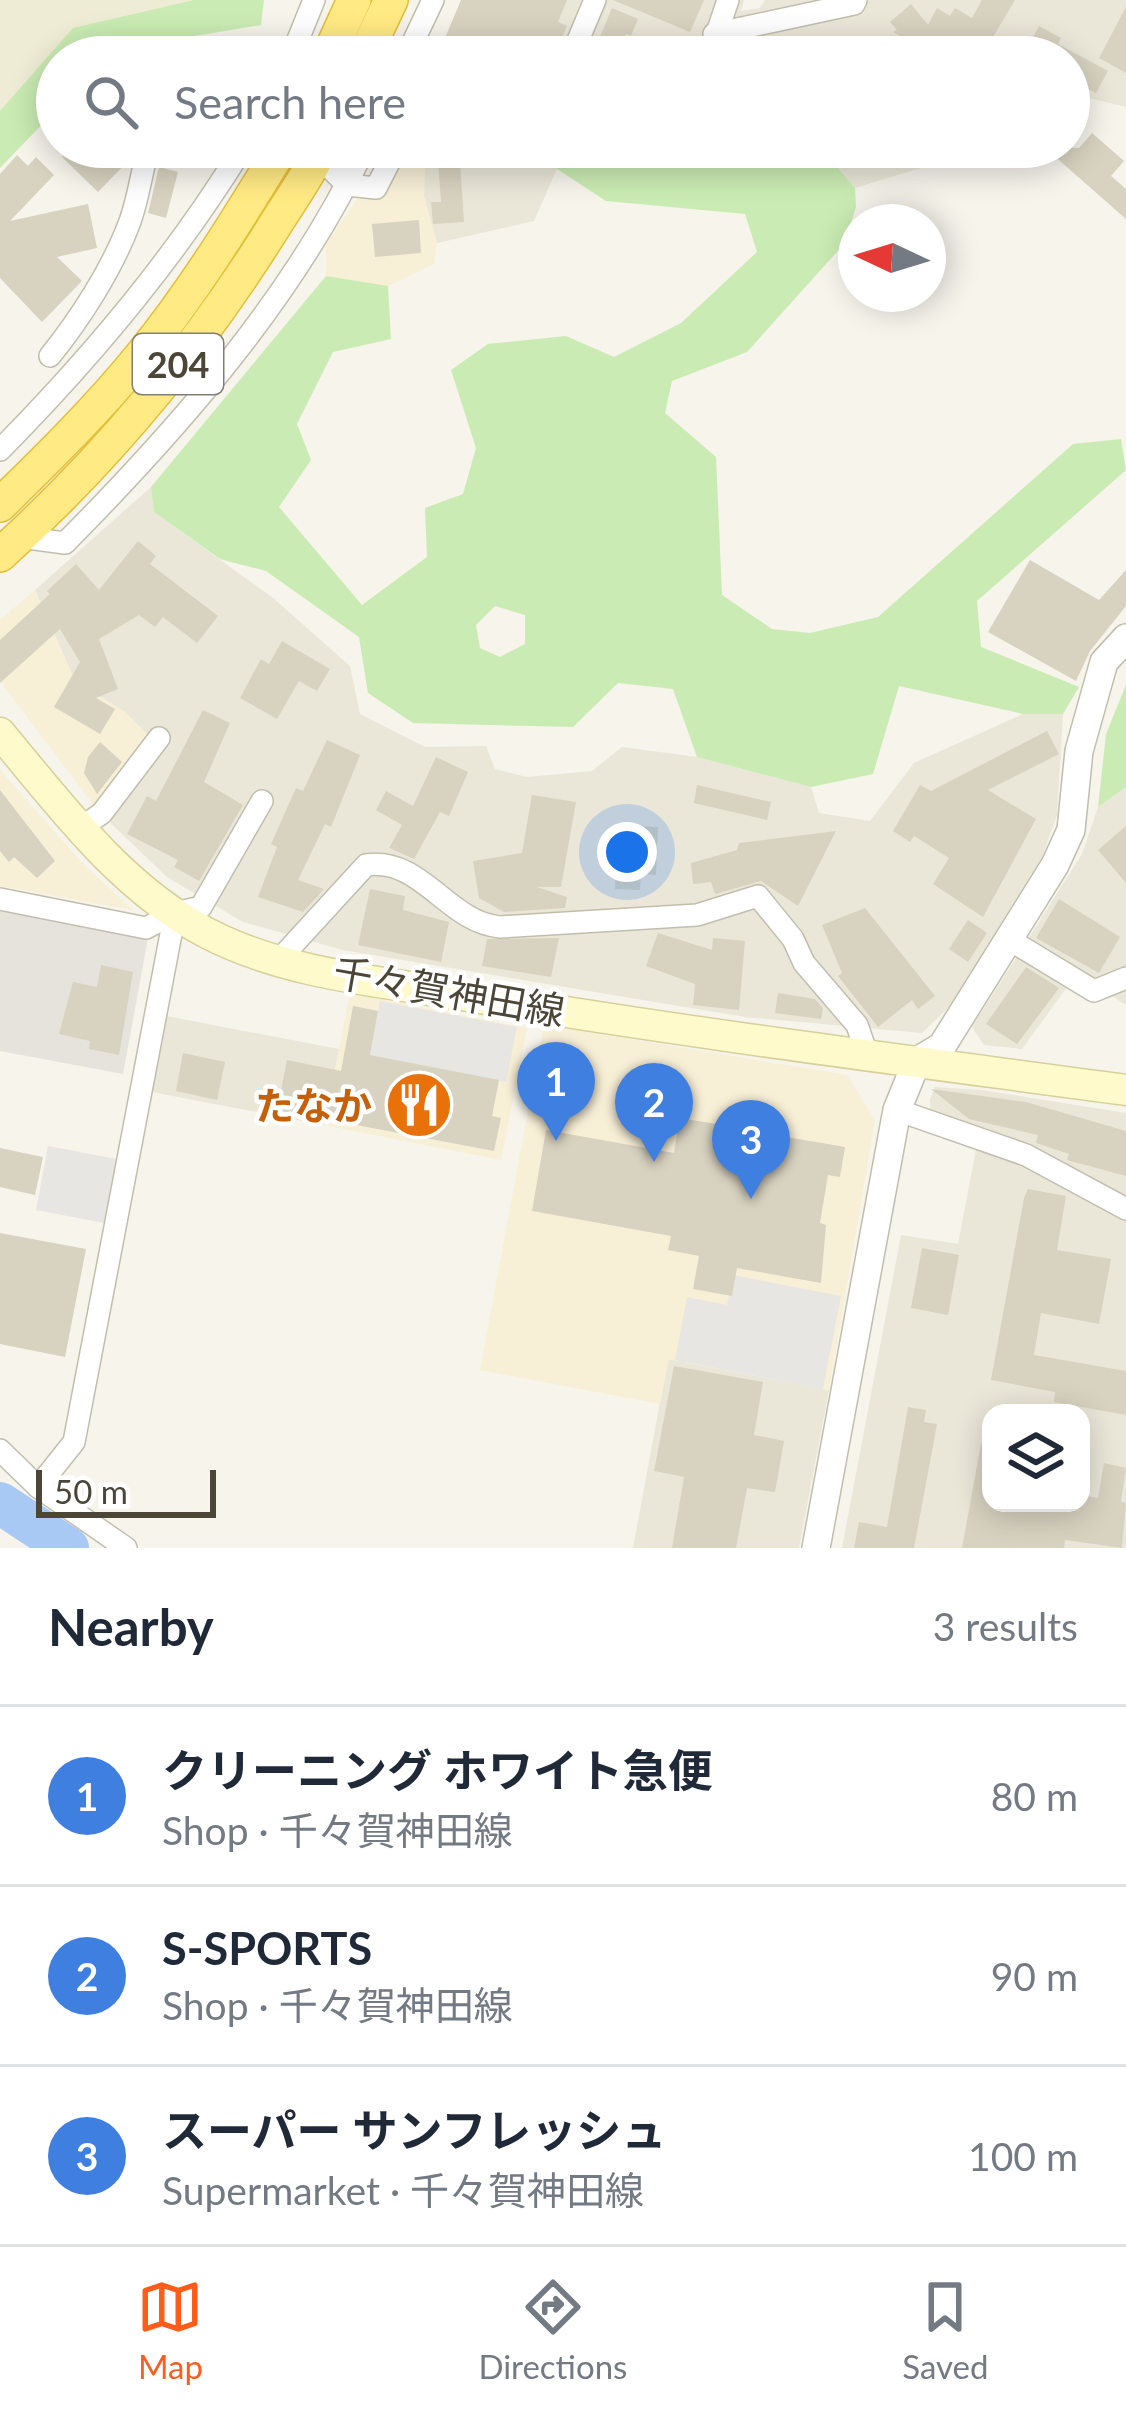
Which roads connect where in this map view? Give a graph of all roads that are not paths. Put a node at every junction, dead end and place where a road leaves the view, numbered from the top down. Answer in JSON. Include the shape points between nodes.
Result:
{"nodes":[{"id":1,"x":314,"y":0,"type":"edge"},
{"id":2,"x":354,"y":0,"type":"edge"},
{"id":3,"x":391,"y":0,"type":"edge"},
{"id":4,"x":433,"y":0,"type":"edge"},
{"id":5,"x":595,"y":0,"type":"edge"},
{"id":6,"x":728,"y":0,"type":"edge"},
{"id":7,"x":856,"y":0,"type":"edge"},
{"id":8,"x":299,"y":36,"type":"edge"},
{"id":9,"x":338,"y":36,"type":"edge"},
{"id":10,"x":374,"y":36,"type":"edge"},
{"id":11,"x":416,"y":36,"type":"edge"},
{"id":12,"x":580,"y":36,"type":"edge"},
{"id":13,"x":715,"y":36,"type":"edge"},
{"id":14,"x":746,"y":36,"type":"edge"},
{"id":15,"x":144,"y":168,"type":"edge"},
{"id":16,"x":230,"y":168,"type":"edge"},
{"id":17,"x":269,"y":168,"type":"edge"},
{"id":18,"x":310,"y":168,"type":"edge"},
{"id":19,"x":334,"y":168,"type":"edge"},
{"id":20,"x":354,"y":168,"type":"edge"},
{"id":21,"x":387,"y":168,"type":"edge"},
{"id":22,"x":347,"y":184,"type":"junction"},
{"id":23,"x":50,"y":356,"type":"dead end"},
{"id":24,"x":0,"y":450,"type":"edge"},
{"id":25,"x":0,"y":505,"type":"edge"},
{"id":26,"x":10,"y":546,"type":"edge"},
{"id":27,"x":1126,"y":638,"type":"edge"},
{"id":28,"x":0,"y":733,"type":"edge"},
{"id":29,"x":159,"y":738,"type":"dead end"},
{"id":30,"x":262,"y":801,"type":"dead end"},
{"id":31,"x":80,"y":828,"type":"junction"},
{"id":32,"x":0,"y":899,"type":"edge"},
{"id":33,"x":175,"y":913,"type":"junction"},
{"id":34,"x":1010,"y":940,"type":"junction"},
{"id":35,"x":278,"y":961,"type":"junction"},
{"id":36,"x":1126,"y":978,"type":"edge"},
{"id":37,"x":867,"y":1054,"type":"junction"},
{"id":38,"x":917,"y":1061,"type":"junction"},
{"id":39,"x":1126,"y":1090,"type":"edge"},
{"id":40,"x":897,"y":1110,"type":"junction"},
{"id":41,"x":1126,"y":1209,"type":"edge"},
{"id":42,"x":0,"y":1450,"type":"edge"},
{"id":43,"x":38,"y":1487,"type":"junction"},
{"id":44,"x":126,"y":1548,"type":"edge"},
{"id":45,"x":816,"y":1548,"type":"edge"}],
"edges":[{"from":1,"to":8,"type":"street"},
{"from":2,"to":9,"type":"highway"},
{"from":3,"to":10,"type":"highway"},
{"from":4,"to":11,"type":"street"},
{"from":5,"to":12,"type":"street"},
{"from":6,"to":13,"type":"street"},
{"from":7,"to":14,"type":"street"},
{"from":15,"to":23,"type":"street","via":[[121,242]]},
{"from":16,"to":24,"type":"street","via":[[122,318]]},
{"from":17,"to":25,"type":"highway","number":"204","via":[[142,354]]},
{"from":18,"to":26,"type":"highway","number":"204","via":[[162,386]]},
{"from":19,"to":22,"type":"street"},
{"from":20,"to":22,"type":"street"},
{"from":21,"to":22,"type":"street","via":[[376,188]]},
{"from":22,"to":26,"type":"street","via":[[258,320],[112,496],[65,543]]},
{"from":27,"to":34,"type":"street","via":[[1104,662],[1079,751],[1071,830]]},
{"from":28,"to":31,"type":"main road","name":"千々賀神田線"},
{"from":29,"to":31,"type":"street","via":[[102,813]]},
{"from":30,"to":33,"type":"street","via":[[201,907]]},
{"from":31,"to":33,"type":"main road","name":"千々賀神田線"},
{"from":32,"to":33,"type":"street","via":[[146,928]]},
{"from":33,"to":35,"type":"main road","name":"千々賀神田線"},
{"from":33,"to":43,"type":"street","via":[[74,1442]]},
{"from":34,"to":36,"type":"street","via":[[1094,991]]},
{"from":34,"to":38,"type":"street","via":[[942,1046]]},
{"from":35,"to":37,"type":"main road","name":"千々賀神田線"},
{"from":35,"to":37,"type":"street","via":[[366,865],[387,862],[485,926],[697,915],[758,896],[857,1025]]},
{"from":37,"to":38,"type":"main road","name":"千々賀神田線"},
{"from":38,"to":39,"type":"main road","name":"千々賀神田線"},
{"from":38,"to":40,"type":"street"},
{"from":40,"to":41,"type":"street","via":[[1026,1155]]},
{"from":40,"to":45,"type":"street"},
{"from":42,"to":43,"type":"street"},
{"from":43,"to":44,"type":"street"}]}
